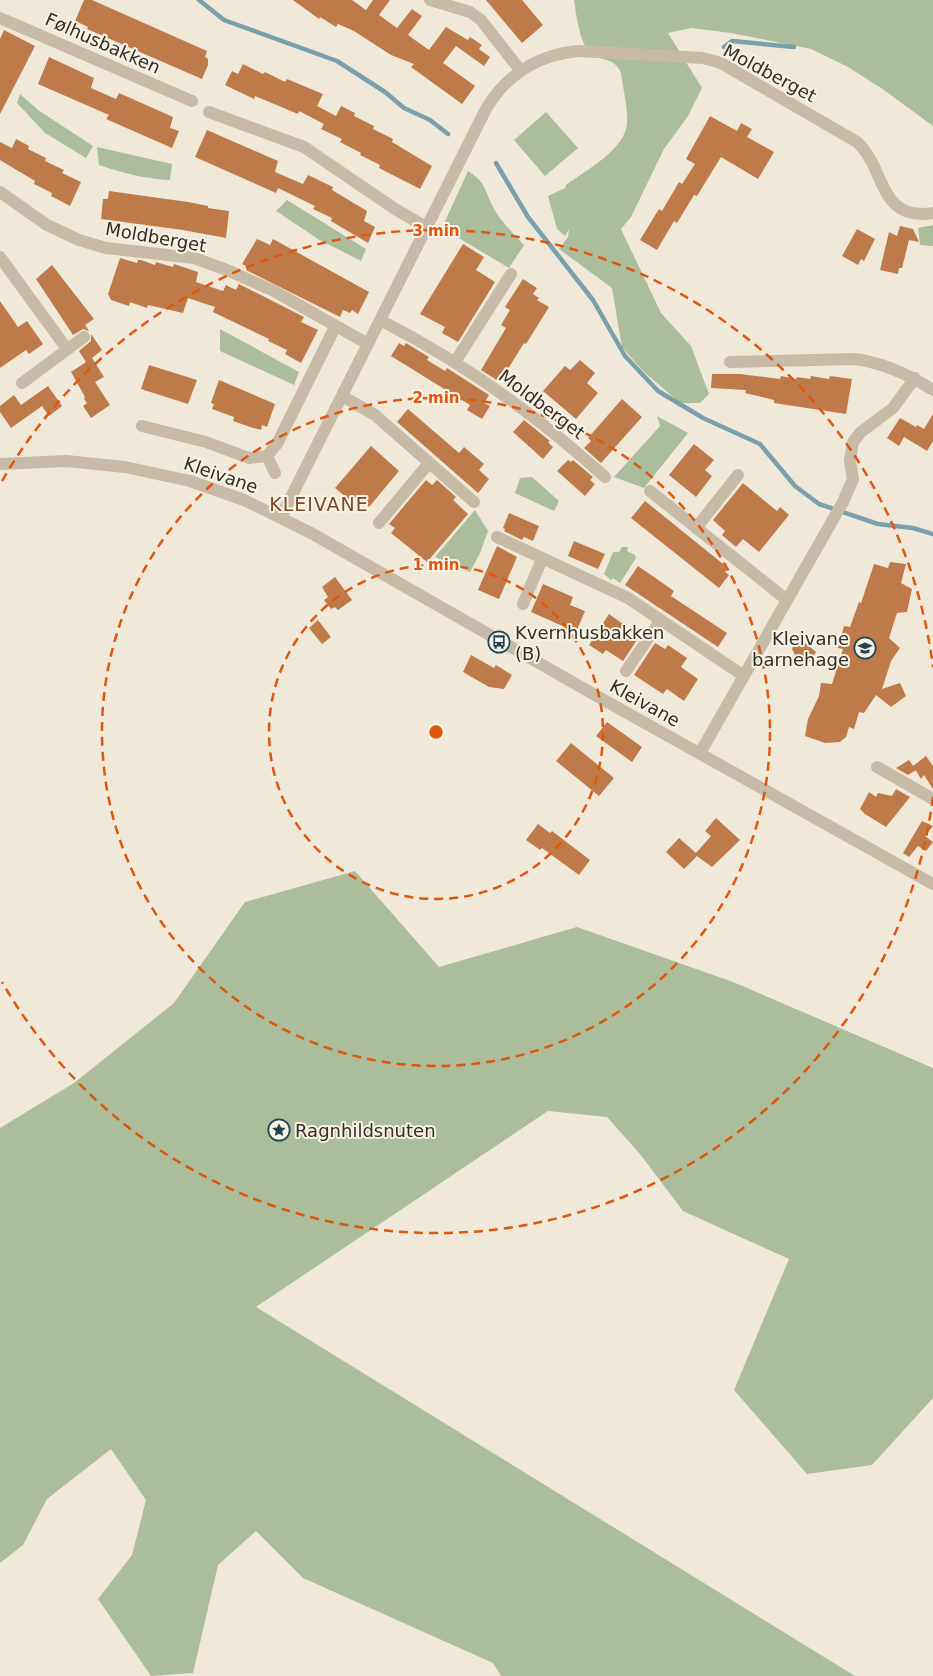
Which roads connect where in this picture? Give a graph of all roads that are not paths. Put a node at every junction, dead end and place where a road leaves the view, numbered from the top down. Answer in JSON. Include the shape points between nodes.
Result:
{"nodes":[{"id":1,"x":430,"y":0,"type":"edge"},
{"id":2,"x":0,"y":18,"type":"edge"},
{"id":3,"x":520,"y":70,"type":"junction"},
{"id":4,"x":192,"y":101,"type":"dead end"},
{"id":5,"x":209,"y":112,"type":"dead end"},
{"id":6,"x":0,"y":192,"type":"edge"},
{"id":7,"x":933,"y":213,"type":"edge"},
{"id":8,"x":426,"y":227,"type":"junction"},
{"id":9,"x":0,"y":257,"type":"edge"},
{"id":10,"x":511,"y":274,"type":"dead end"},
{"id":11,"x":380,"y":320,"type":"junction"},
{"id":12,"x":335,"y":326,"type":"junction"},
{"id":13,"x":84,"y":337,"type":"dead end"},
{"id":14,"x":368,"y":344,"type":"junction"},
{"id":15,"x":67,"y":350,"type":"junction"},
{"id":16,"x":455,"y":362,"type":"junction"},
{"id":17,"x":730,"y":362,"type":"dead end"},
{"id":18,"x":914,"y":378,"type":"junction"},
{"id":19,"x":22,"y":383,"type":"dead end"},
{"id":20,"x":933,"y":390,"type":"edge"},
{"id":21,"x":342,"y":396,"type":"junction"},
{"id":22,"x":142,"y":426,"type":"dead end"},
{"id":23,"x":267,"y":456,"type":"junction"},
{"id":24,"x":428,"y":463,"type":"junction"},
{"id":25,"x":0,"y":464,"type":"edge"},
{"id":26,"x":275,"y":473,"type":"dead end"},
{"id":27,"x":738,"y":475,"type":"dead end"},
{"id":28,"x":605,"y":477,"type":"dead end"},
{"id":29,"x":650,"y":491,"type":"dead end"},
{"id":30,"x":474,"y":502,"type":"dead end"},
{"id":31,"x":281,"y":517,"type":"junction"},
{"id":32,"x":379,"y":523,"type":"dead end"},
{"id":33,"x":696,"y":528,"type":"junction"},
{"id":34,"x":497,"y":537,"type":"dead end"},
{"id":35,"x":542,"y":559,"type":"junction"},
{"id":36,"x":787,"y":600,"type":"junction"},
{"id":37,"x":523,"y":604,"type":"dead end"},
{"id":38,"x":660,"y":622,"type":"junction"},
{"id":39,"x":626,"y":671,"type":"dead end"},
{"id":40,"x":744,"y":676,"type":"junction"},
{"id":41,"x":700,"y":753,"type":"junction"},
{"id":42,"x":877,"y":767,"type":"dead end"},
{"id":43,"x":933,"y":799,"type":"edge"},
{"id":44,"x":933,"y":884,"type":"edge"}],
"edges":[{"from":1,"to":3,"type":"street","via":[[470,12],[481,20]]},
{"from":2,"to":4,"type":"street","name":"Følhusbakken"},
{"from":3,"to":7,"type":"street","name":"Moldberget","via":[[563,52],[578,51],[703,58],[721,63],[856,142],[896,205],[917,214]]},
{"from":3,"to":8,"type":"street","name":"Moldberget","via":[[489,103]]},
{"from":5,"to":8,"type":"street","via":[[304,146]]},
{"from":6,"to":12,"type":"street","name":"Moldberget","via":[[61,233],[106,248],[194,258],[274,291]]},
{"from":8,"to":11,"type":"street","name":"Moldberget"},
{"from":9,"to":15,"type":"street"},
{"from":10,"to":16,"type":"street"},
{"from":11,"to":14,"type":"street","name":"Moldberget"},
{"from":11,"to":16,"type":"street","name":"Moldberget"},
{"from":12,"to":14,"type":"street","name":"Moldberget"},
{"from":12,"to":23,"type":"street","via":[[277,444]]},
{"from":13,"to":15,"type":"street"},
{"from":14,"to":21,"type":"street","name":"Moldberget"},
{"from":15,"to":19,"type":"street"},
{"from":16,"to":28,"type":"street","name":"Moldberget","via":[[521,406]]},
{"from":17,"to":18,"type":"street","via":[[855,359],[892,368]]},
{"from":18,"to":20,"type":"street"},
{"from":18,"to":36,"type":"street","via":[[893,408],[861,432],[854,442],[850,488]]},
{"from":21,"to":24,"type":"street","via":[[375,415]]},
{"from":21,"to":31,"type":"street","name":"Moldberget"},
{"from":22,"to":23,"type":"street","via":[[206,442],[249,458]]},
{"from":23,"to":26,"type":"street"},
{"from":24,"to":30,"type":"street"},
{"from":24,"to":32,"type":"street"},
{"from":25,"to":31,"type":"street","name":"Kleivane","via":[[66,461],[125,467],[198,484]]},
{"from":27,"to":33,"type":"street"},
{"from":29,"to":33,"type":"street"},
{"from":31,"to":41,"type":"street","name":"Kleivane"},
{"from":33,"to":36,"type":"street"},
{"from":34,"to":35,"type":"street"},
{"from":35,"to":37,"type":"street"},
{"from":35,"to":38,"type":"street","via":[[628,598]]},
{"from":36,"to":40,"type":"street"},
{"from":38,"to":39,"type":"street"},
{"from":38,"to":40,"type":"street"},
{"from":40,"to":41,"type":"street"},
{"from":41,"to":44,"type":"street","name":"Kleivane"},
{"from":42,"to":43,"type":"street"}]}
